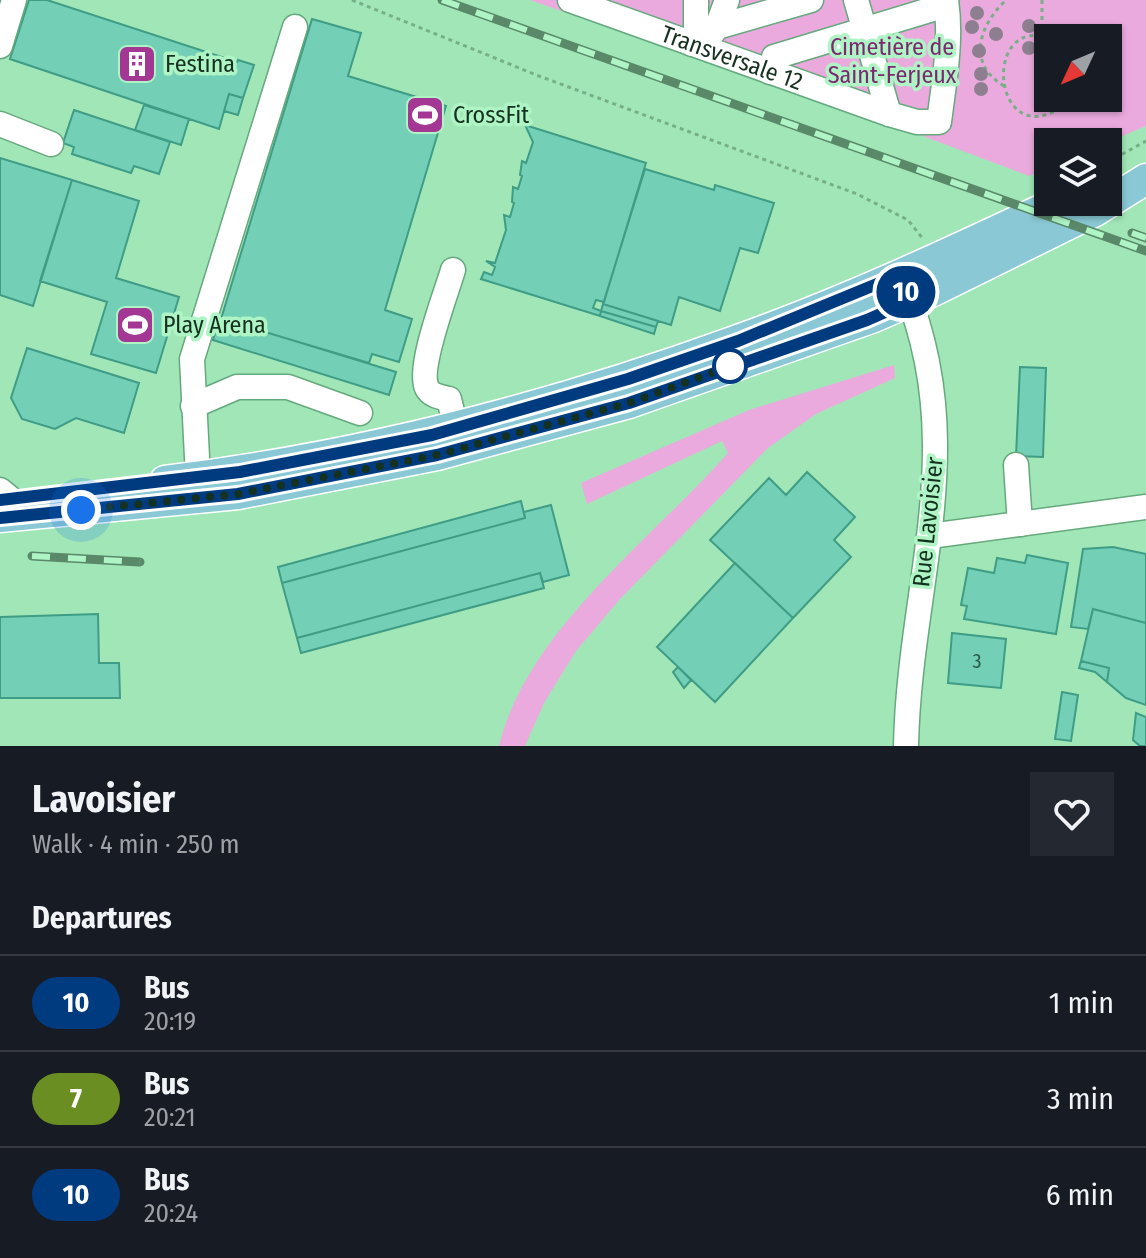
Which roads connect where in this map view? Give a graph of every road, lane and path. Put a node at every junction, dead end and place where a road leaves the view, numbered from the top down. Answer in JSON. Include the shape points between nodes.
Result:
{"nodes":[{"id":1,"x":14,"y":0,"type":"edge"},
{"id":2,"x":352,"y":0,"type":"edge"},
{"id":3,"x":570,"y":0,"type":"edge"},
{"id":4,"x":696,"y":0,"type":"edge"},
{"id":5,"x":727,"y":0,"type":"edge"},
{"id":6,"x":856,"y":0,"type":"edge"},
{"id":7,"x":1006,"y":0,"type":"edge"},
{"id":8,"x":1042,"y":0,"type":"edge"},
{"id":9,"x":946,"y":3,"type":"edge"},
{"id":10,"x":782,"y":4,"type":"edge"},
{"id":11,"x":1042,"y":24,"type":"edge"},
{"id":12,"x":295,"y":27,"type":"dead end"},
{"id":13,"x":865,"y":30,"type":"junction"},
{"id":14,"x":704,"y":34,"type":"junction"},
{"id":15,"x":1034,"y":38,"type":"edge"},
{"id":16,"x":0,"y":46,"type":"edge"},
{"id":17,"x":772,"y":64,"type":"junction"},
{"id":18,"x":1004,"y":86,"type":"junction"},
{"id":19,"x":1053,"y":112,"type":"edge"},
{"id":20,"x":889,"y":114,"type":"junction"},
{"id":21,"x":0,"y":124,"type":"edge"},
{"id":22,"x":1146,"y":141,"type":"edge"},
{"id":23,"x":51,"y":144,"type":"dead end"},
{"id":24,"x":1122,"y":154,"type":"edge"},
{"id":25,"x":1146,"y":160,"type":"edge"},
{"id":26,"x":1122,"y":171,"type":"edge"},
{"id":27,"x":1146,"y":179,"type":"edge"},
{"id":28,"x":1146,"y":193,"type":"edge"},
{"id":29,"x":1122,"y":194,"type":"edge"},
{"id":30,"x":1122,"y":201,"type":"edge"},
{"id":31,"x":1034,"y":215,"type":"edge"},
{"id":32,"x":1083,"y":216,"type":"edge"},
{"id":33,"x":926,"y":243,"type":"dead end"},
{"id":34,"x":453,"y":270,"type":"dead end"},
{"id":35,"x":905,"y":288,"type":"junction"},
{"id":36,"x":193,"y":406,"type":"junction"},
{"id":37,"x":360,"y":413,"type":"dead end"},
{"id":38,"x":456,"y":428,"type":"junction"},
{"id":39,"x":1016,"y":465,"type":"dead end"},
{"id":40,"x":198,"y":477,"type":"junction"},
{"id":41,"x":3,"y":502,"type":"edge"},
{"id":42,"x":1146,"y":507,"type":"edge"},
{"id":43,"x":1020,"y":524,"type":"junction"},
{"id":44,"x":930,"y":536,"type":"junction"},
{"id":45,"x":906,"y":746,"type":"edge"}],
"edges":[{"from":1,"to":16,"type":"street"},
{"from":2,"to":33,"type":"path","via":[[857,194],[908,220]]},
{"from":3,"to":14,"type":"street","name":"Transversale 12"},
{"from":4,"to":14,"type":"street"},
{"from":5,"to":14,"type":"street"},
{"from":6,"to":13,"type":"street"},
{"from":7,"to":18,"type":"path","via":[[986,26],[980,46],[983,66]]},
{"from":8,"to":11,"type":"path"},
{"from":9,"to":13,"type":"street"},
{"from":9,"to":20,"type":"street","name":"Transversale 12","via":[[947,61],[939,122]]},
{"from":10,"to":14,"type":"street"},
{"from":12,"to":36,"type":"street","via":[[192,359]]},
{"from":13,"to":17,"type":"street"},
{"from":13,"to":20,"type":"street"},
{"from":14,"to":17,"type":"street","name":"Transversale 12"},
{"from":15,"to":18,"type":"path","via":[[1009,47]]},
{"from":17,"to":20,"type":"street","name":"Transversale 12"},
{"from":18,"to":19,"type":"path","via":[[1019,112],[1036,117]]},
{"from":21,"to":23,"type":"street"},
{"from":22,"to":24,"type":"path"},
{"from":25,"to":26,"type":"main road"},
{"from":27,"to":29,"type":"main road"},
{"from":28,"to":30,"type":"main road"},
{"from":31,"to":35,"type":"main road"},
{"from":32,"to":35,"type":"main road"},
{"from":34,"to":38,"type":"street","via":[[424,378],[433,395],[449,399]]},
{"from":35,"to":38,"type":"main road","via":[[628,379]]},
{"from":35,"to":41,"type":"main road","via":[[853,325],[629,403],[437,455],[238,494]]},
{"from":35,"to":44,"type":"street","name":"Rue Lavoisier","via":[[930,372],[935,413]]},
{"from":36,"to":37,"type":"street","via":[[237,387],[288,387]]},
{"from":36,"to":40,"type":"street"},
{"from":38,"to":40,"type":"main road"},
{"from":39,"to":43,"type":"street"},
{"from":40,"to":41,"type":"main road"},
{"from":42,"to":43,"type":"street"},
{"from":43,"to":44,"type":"street"},
{"from":44,"to":45,"type":"street","name":"Rue Lavoisier"}]}
